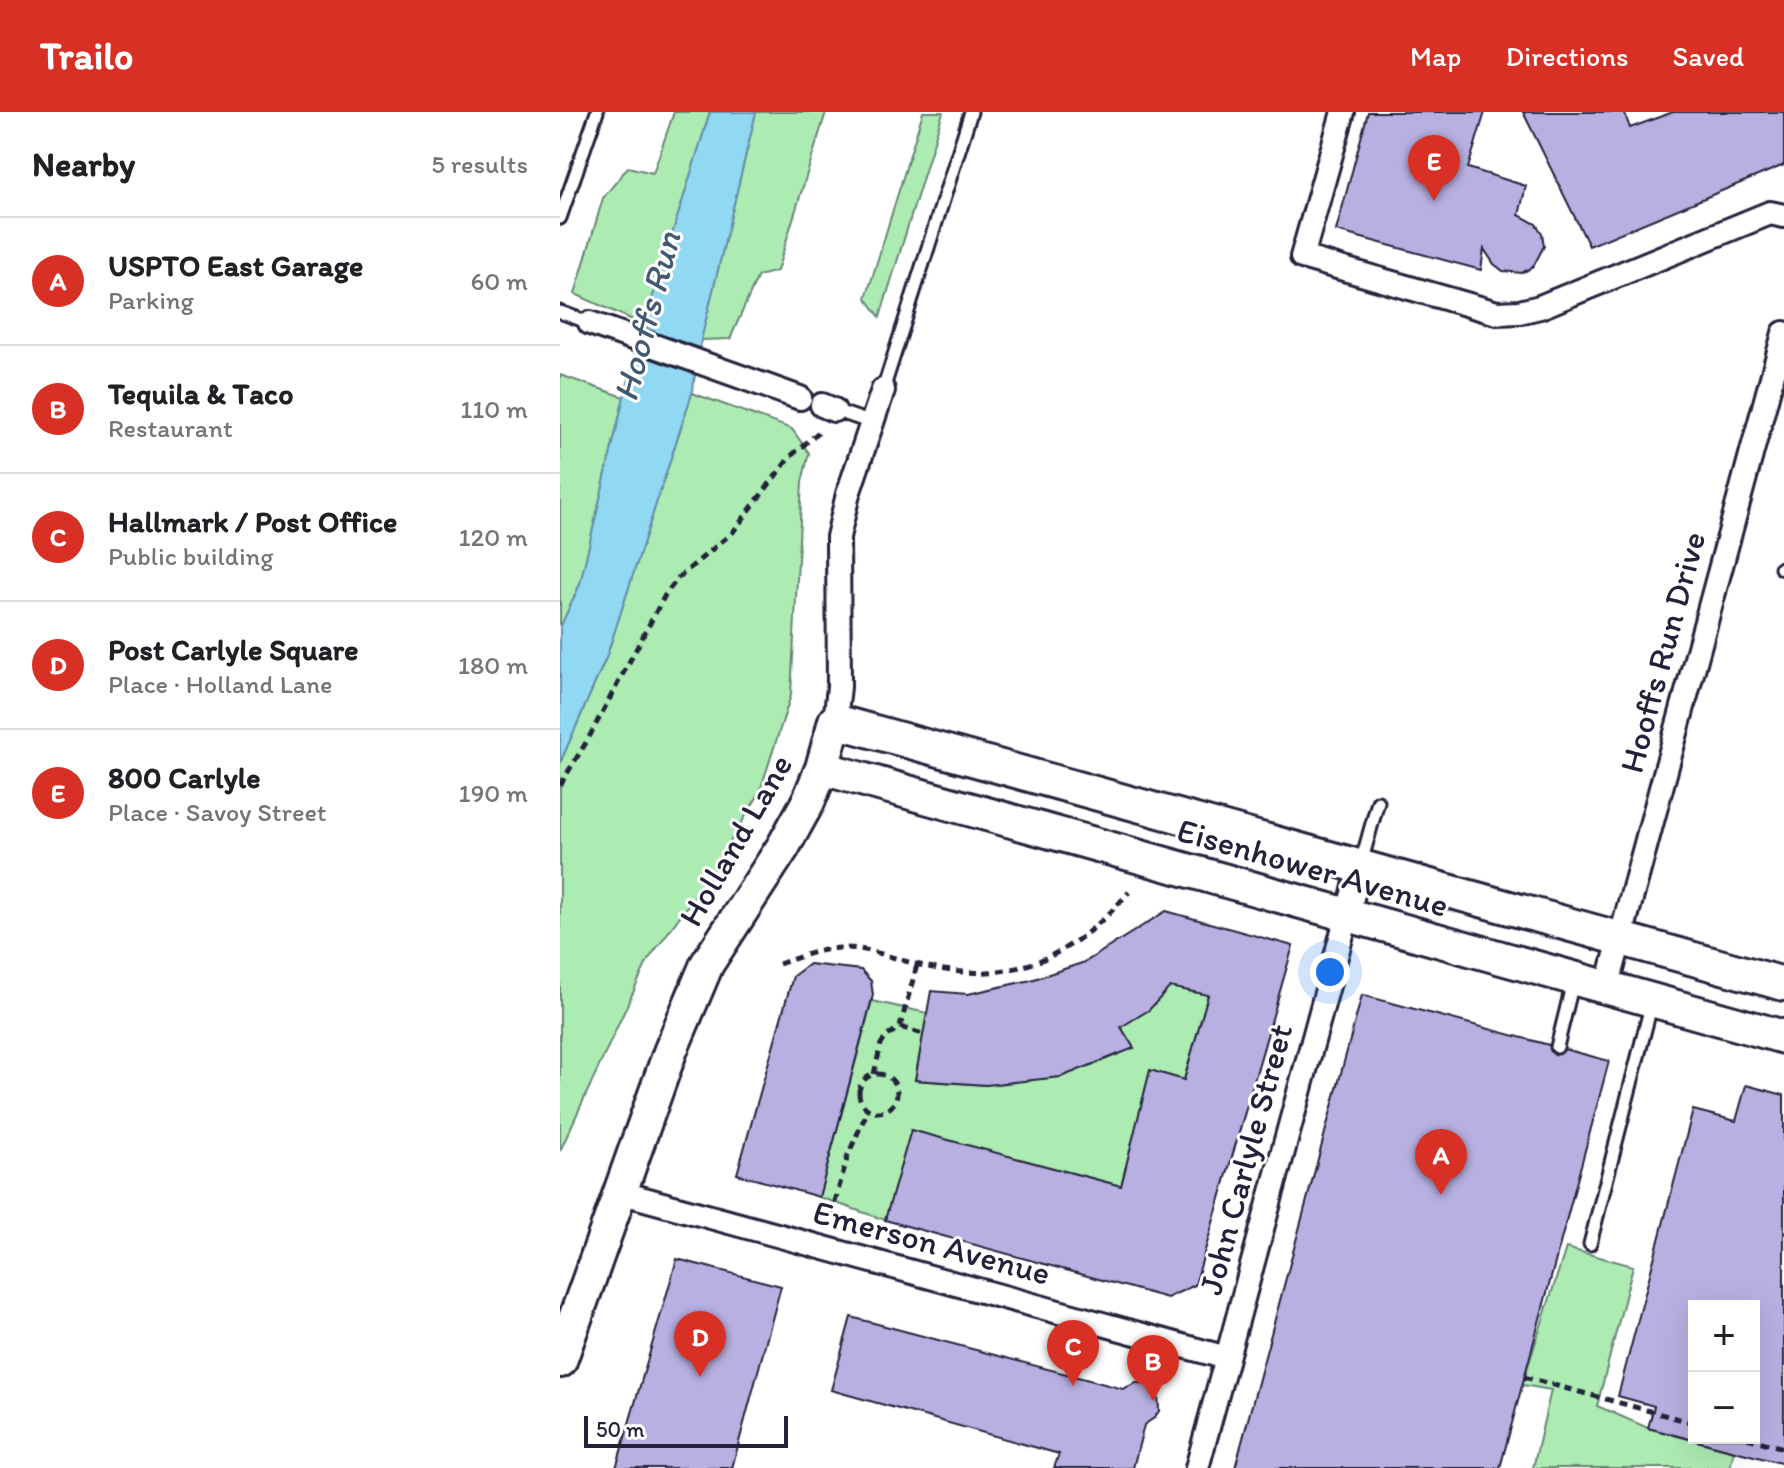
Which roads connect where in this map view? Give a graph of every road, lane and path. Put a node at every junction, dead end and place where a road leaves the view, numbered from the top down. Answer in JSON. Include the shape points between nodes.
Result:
{"nodes":[{"id":1,"x":597,"y":112,"type":"edge"},
{"id":2,"x":971,"y":112,"type":"edge"},
{"id":3,"x":1343,"y":112,"type":"edge"},
{"id":4,"x":1784,"y":216,"type":"edge"},
{"id":5,"x":560,"y":218,"type":"edge"},
{"id":6,"x":560,"y":312,"type":"edge"},
{"id":7,"x":590,"y":323,"type":"joint"},
{"id":8,"x":1784,"y":333,"type":"edge"},
{"id":9,"x":883,"y":390,"type":"joint"},
{"id":10,"x":800,"y":398,"type":"joint"},
{"id":11,"x":872,"y":423,"type":"junction"},
{"id":12,"x":815,"y":435,"type":"dead end"},
{"id":13,"x":835,"y":721,"type":"junction"},
{"id":14,"x":822,"y":768,"type":"junction"},
{"id":15,"x":560,"y":785,"type":"edge"},
{"id":16,"x":1378,"y":802,"type":"dead end"},
{"id":17,"x":1360,"y":868,"type":"junction"},
{"id":18,"x":1129,"y":892,"type":"dead end"},
{"id":19,"x":1346,"y":917,"type":"junction"},
{"id":20,"x":1620,"y":940,"type":"junction"},
{"id":21,"x":779,"y":964,"type":"dead end"},
{"id":22,"x":917,"y":965,"type":"junction"},
{"id":23,"x":1574,"y":979,"type":"junction"},
{"id":24,"x":1784,"y":984,"type":"edge"},
{"id":25,"x":1607,"y":988,"type":"junction"},
{"id":26,"x":1652,"y":1001,"type":"junction"},
{"id":27,"x":900,"y":1027,"type":"junction"},
{"id":28,"x":923,"y":1034,"type":"dead end"},
{"id":29,"x":1784,"y":1037,"type":"edge"},
{"id":30,"x":1557,"y":1047,"type":"dead end"},
{"id":31,"x":874,"y":1074,"type":"junction"},
{"id":32,"x":868,"y":1110,"type":"junction"},
{"id":33,"x":619,"y":1192,"type":"junction"},
{"id":34,"x":831,"y":1216,"type":"dead end"},
{"id":35,"x":1590,"y":1244,"type":"dead end"},
{"id":36,"x":1227,"y":1358,"type":"junction"},
{"id":37,"x":560,"y":1361,"type":"edge"},
{"id":38,"x":1524,"y":1377,"type":"dead end"},
{"id":39,"x":1688,"y":1421,"type":"edge"},
{"id":40,"x":1760,"y":1442,"type":"edge"},
{"id":41,"x":1784,"y":1448,"type":"edge"},
{"id":42,"x":1197,"y":1468,"type":"edge"}],
"edges":[{"from":1,"to":5,"type":"lane"},
{"from":2,"to":9,"type":"lane","name":"Holland Lane"},
{"from":3,"to":4,"type":"street","via":[[1302,257],[1497,313],[1540,307],[1770,213]]},
{"from":6,"to":7,"type":"lane"},
{"from":7,"to":10,"type":"street"},
{"from":8,"to":20,"type":"street","name":"Hooffs Run Drive"},
{"from":9,"to":11,"type":"street","name":"Holland Lane"},
{"from":10,"to":11,"type":"lane"},
{"from":11,"to":13,"type":"street","name":"Holland Lane","via":[[838,537]]},
{"from":12,"to":15,"type":"path","via":[[790,457],[733,532],[665,595]]},
{"from":13,"to":14,"type":"main road","name":"Holland Lane"},
{"from":13,"to":17,"type":"main road","name":"Eisenhower Avenue"},
{"from":14,"to":19,"type":"main road","name":"Eisenhower Avenue"},
{"from":14,"to":33,"type":"main road","name":"Holland Lane","via":[[783,847],[707,964]]},
{"from":16,"to":17,"type":"lane"},
{"from":17,"to":19,"type":"street","name":"John Carlyle Street"},
{"from":17,"to":20,"type":"main road","name":"Eisenhower Avenue"},
{"from":18,"to":22,"type":"path","via":[[1097,927],[1032,964],[971,972]]},
{"from":19,"to":23,"type":"main road","name":"Eisenhower Avenue"},
{"from":19,"to":36,"type":"street","name":"John Carlyle Street"},
{"from":20,"to":24,"type":"main road","name":"Eisenhower Avenue"},
{"from":20,"to":25,"type":"street","name":"Hooffs Run Drive"},
{"from":21,"to":22,"type":"path","via":[[844,948],[880,952]]},
{"from":22,"to":27,"type":"path"},
{"from":23,"to":25,"type":"main road","name":"Eisenhower Avenue"},
{"from":23,"to":30,"type":"lane"},
{"from":25,"to":26,"type":"main road","name":"Eisenhower Avenue"},
{"from":26,"to":29,"type":"main road","name":"Eisenhower Avenue"},
{"from":26,"to":35,"type":"lane"},
{"from":27,"to":28,"type":"path"},
{"from":27,"to":31,"type":"path","via":[[881,1044]]},
{"from":31,"to":32,"type":"path","via":[[862,1081],[858,1092]]},
{"from":31,"to":32,"type":"path","via":[[890,1079],[897,1095],[886,1110]]},
{"from":32,"to":34,"type":"path","via":[[848,1155]]},
{"from":33,"to":36,"type":"street","name":"Emerson Avenue"},
{"from":33,"to":37,"type":"main road","name":"Holland Lane"},
{"from":36,"to":42,"type":"street","name":"John Carlyle Street"},
{"from":38,"to":39,"type":"path"},
{"from":40,"to":41,"type":"path"}]}
